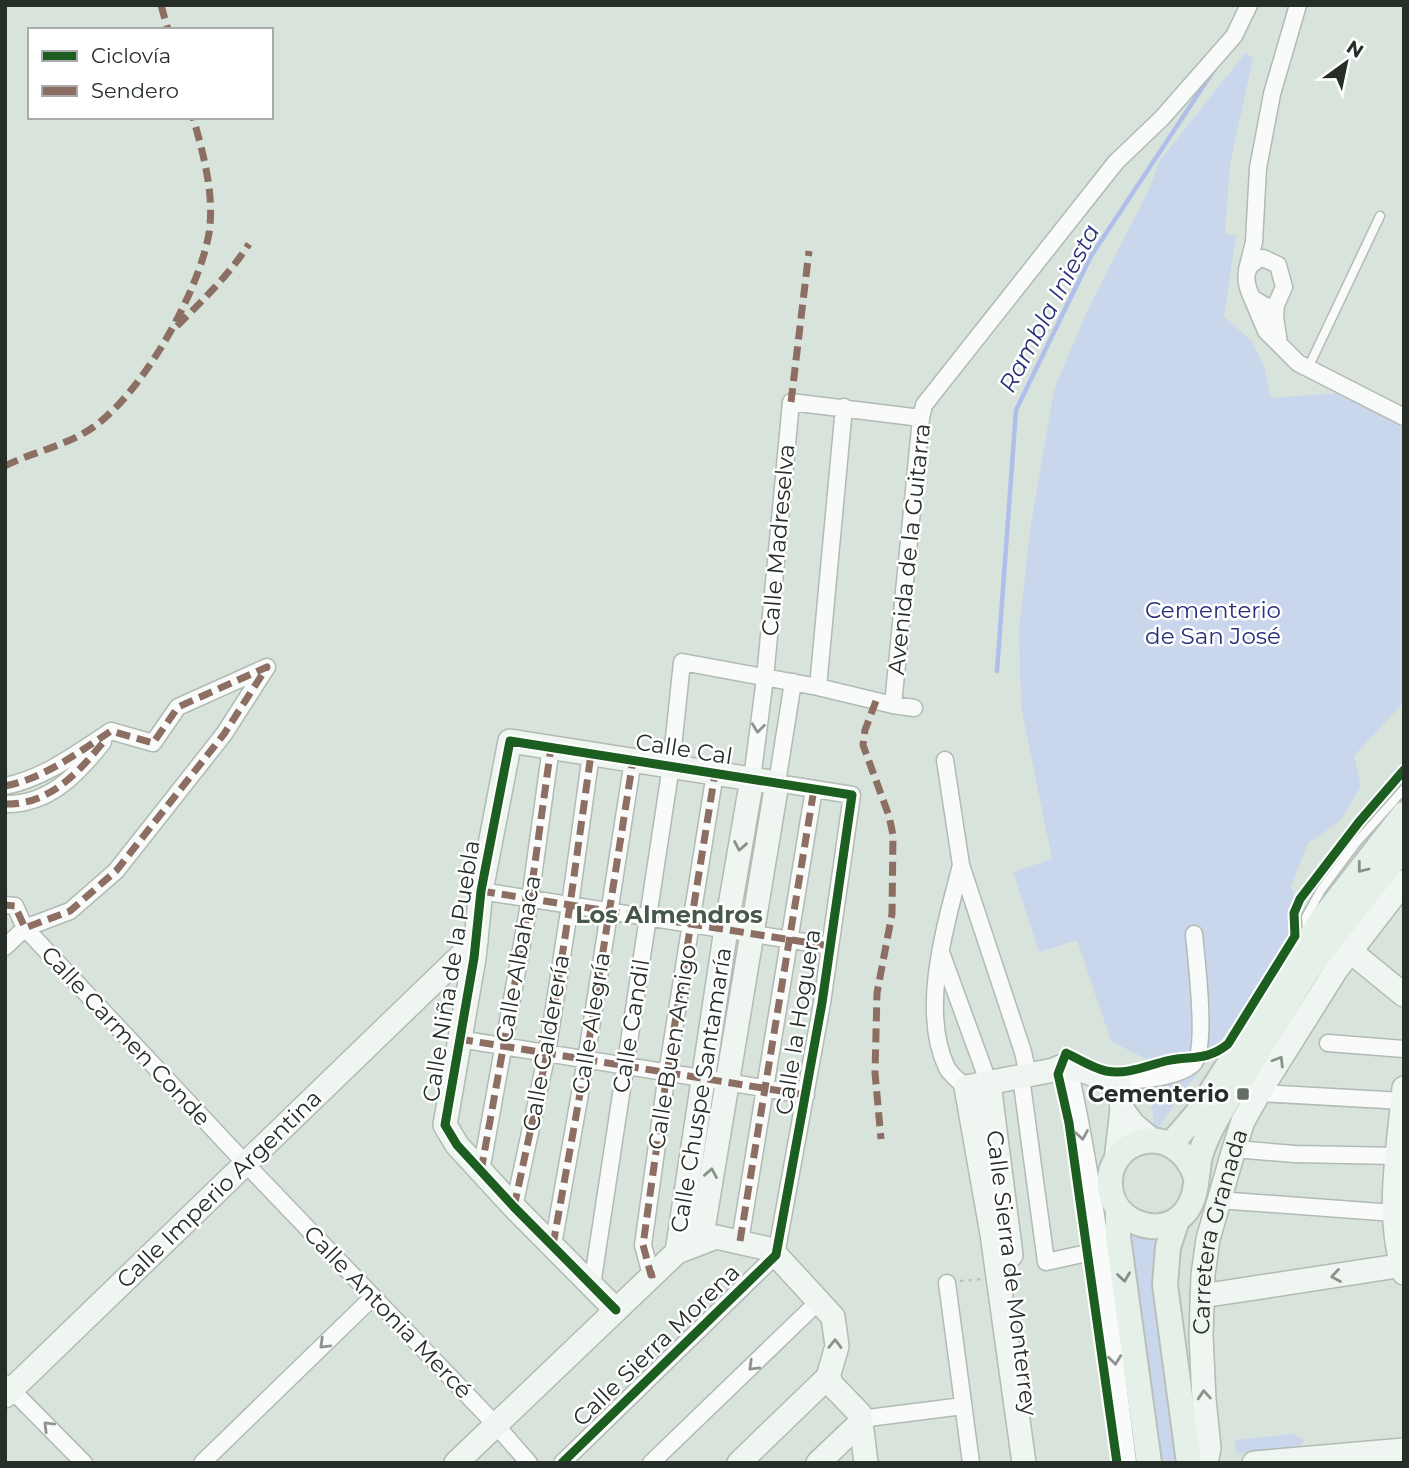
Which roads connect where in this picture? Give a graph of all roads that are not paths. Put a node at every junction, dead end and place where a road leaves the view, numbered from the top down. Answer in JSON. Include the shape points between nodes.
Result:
{"nodes":[{"id":1,"x":1249,"y":5,"type":"edge"},
{"id":2,"x":1298,"y":5,"type":"edge"},
{"id":3,"x":1380,"y":216,"type":"dead end"},
{"id":4,"x":1255,"y":232,"type":"junction"},
{"id":5,"x":1271,"y":260,"type":"junction"},
{"id":6,"x":1247,"y":270,"type":"junction"},
{"id":7,"x":1252,"y":299,"type":"junction"},
{"id":8,"x":1276,"y":305,"type":"junction"},
{"id":9,"x":1279,"y":344,"type":"junction"},
{"id":10,"x":1308,"y":368,"type":"junction"},
{"id":11,"x":844,"y":407,"type":"junction"},
{"id":12,"x":1404,"y":417,"type":"edge"},
{"id":13,"x":921,"y":418,"type":"junction"},
{"id":14,"x":765,"y":678,"type":"junction"},
{"id":15,"x":793,"y":682,"type":"junction"},
{"id":16,"x":818,"y":687,"type":"junction"},
{"id":17,"x":893,"y":705,"type":"junction"},
{"id":18,"x":914,"y":708,"type":"dead end"},
{"id":19,"x":111,"y":731,"type":"junction"},
{"id":20,"x":510,"y":741,"type":"joint"},
{"id":21,"x":551,"y":747,"type":"junction"},
{"id":22,"x":591,"y":754,"type":"junction"},
{"id":23,"x":633,"y":760,"type":"junction"},
{"id":24,"x":945,"y":760,"type":"dead end"},
{"id":25,"x":671,"y":766,"type":"junction"},
{"id":26,"x":715,"y":773,"type":"junction"},
{"id":27,"x":752,"y":779,"type":"junction"},
{"id":28,"x":777,"y":783,"type":"junction"},
{"id":29,"x":5,"y":786,"type":"edge"},
{"id":30,"x":814,"y":789,"type":"junction"},
{"id":31,"x":1404,"y":789,"type":"edge"},
{"id":32,"x":852,"y":795,"type":"joint"},
{"id":33,"x":5,"y":804,"type":"edge"},
{"id":34,"x":1404,"y":814,"type":"edge"},
{"id":35,"x":1404,"y":847,"type":"edge"},
{"id":36,"x":961,"y":865,"type":"junction"},
{"id":37,"x":1404,"y":882,"type":"edge"},
{"id":38,"x":481,"y":891,"type":"junction"},
{"id":39,"x":530,"y":899,"type":"junction"},
{"id":40,"x":5,"y":905,"type":"edge"},
{"id":41,"x":570,"y":905,"type":"junction"},
{"id":42,"x":608,"y":911,"type":"junction"},
{"id":43,"x":648,"y":917,"type":"junction"},
{"id":44,"x":691,"y":924,"type":"junction"},
{"id":45,"x":25,"y":928,"type":"junction"},
{"id":46,"x":726,"y":929,"type":"junction"},
{"id":47,"x":753,"y":934,"type":"junction"},
{"id":48,"x":1194,"y":934,"type":"dead end"},
{"id":49,"x":790,"y":940,"type":"junction"},
{"id":50,"x":476,"y":941,"type":"junction"},
{"id":51,"x":1307,"y":942,"type":"junction"},
{"id":52,"x":830,"y":946,"type":"junction"},
{"id":53,"x":5,"y":947,"type":"edge"},
{"id":54,"x":940,"y":950,"type":"junction"},
{"id":55,"x":1350,"y":951,"type":"junction"},
{"id":56,"x":434,"y":984,"type":"junction"},
{"id":57,"x":468,"y":992,"type":"junction"},
{"id":58,"x":1404,"y":995,"type":"edge"},
{"id":59,"x":459,"y":1039,"type":"junction"},
{"id":60,"x":1328,"y":1043,"type":"dead end"},
{"id":61,"x":503,"y":1046,"type":"junction"},
{"id":62,"x":1404,"y":1049,"type":"edge"},
{"id":63,"x":547,"y":1053,"type":"junction"},
{"id":64,"x":586,"y":1060,"type":"junction"},
{"id":65,"x":625,"y":1066,"type":"junction"},
{"id":66,"x":1069,"y":1068,"type":"junction"},
{"id":67,"x":667,"y":1073,"type":"junction"},
{"id":68,"x":1025,"y":1076,"type":"junction"},
{"id":69,"x":703,"y":1078,"type":"junction"},
{"id":70,"x":727,"y":1082,"type":"junction"},
{"id":71,"x":1119,"y":1082,"type":"junction"},
{"id":72,"x":977,"y":1086,"type":"junction"},
{"id":73,"x":765,"y":1088,"type":"junction"},
{"id":74,"x":1259,"y":1093,"type":"junction"},
{"id":75,"x":806,"y":1095,"type":"junction"},
{"id":76,"x":1403,"y":1095,"type":"edge"},
{"id":77,"x":1122,"y":1109,"type":"junction"},
{"id":78,"x":1161,"y":1142,"type":"junction"},
{"id":79,"x":1234,"y":1149,"type":"junction"},
{"id":80,"x":1398,"y":1156,"type":"junction"},
{"id":81,"x":1116,"y":1161,"type":"junction"},
{"id":82,"x":245,"y":1163,"type":"junction"},
{"id":83,"x":481,"y":1171,"type":"junction"},
{"id":84,"x":1196,"y":1177,"type":"junction"},
{"id":85,"x":1218,"y":1200,"type":"junction"},
{"id":86,"x":514,"y":1208,"type":"junction"},
{"id":87,"x":1118,"y":1209,"type":"junction"},
{"id":88,"x":1394,"y":1213,"type":"junction"},
{"id":89,"x":1177,"y":1220,"type":"junction"},
{"id":90,"x":701,"y":1241,"type":"junction"},
{"id":91,"x":740,"y":1241,"type":"junction"},
{"id":92,"x":553,"y":1245,"type":"junction"},
{"id":93,"x":1101,"y":1250,"type":"junction"},
{"id":94,"x":677,"y":1252,"type":"junction"},
{"id":95,"x":776,"y":1255,"type":"junction"},
{"id":96,"x":1403,"y":1268,"type":"edge"},
{"id":97,"x":655,"y":1274,"type":"junction"},
{"id":98,"x":947,"y":1283,"type":"road end"},
{"id":99,"x":592,"y":1285,"type":"junction"},
{"id":100,"x":1202,"y":1296,"type":"junction"},
{"id":101,"x":373,"y":1297,"type":"junction"},
{"id":102,"x":819,"y":1301,"type":"junction"},
{"id":103,"x":616,"y":1310,"type":"junction"},
{"id":104,"x":828,"y":1377,"type":"junction"},
{"id":105,"x":7,"y":1389,"type":"edge"},
{"id":106,"x":963,"y":1406,"type":"junction"},
{"id":107,"x":860,"y":1421,"type":"junction"},
{"id":108,"x":495,"y":1424,"type":"junction"},
{"id":109,"x":1404,"y":1450,"type":"edge"},
{"id":110,"x":1380,"y":1458,"type":"edge"},
{"id":111,"x":1296,"y":1462,"type":"edge"},
{"id":112,"x":84,"y":1463,"type":"edge"},
{"id":113,"x":202,"y":1463,"type":"edge"},
{"id":114,"x":456,"y":1463,"type":"edge"},
{"id":115,"x":529,"y":1463,"type":"edge"},
{"id":116,"x":562,"y":1463,"type":"edge"},
{"id":117,"x":652,"y":1463,"type":"edge"},
{"id":118,"x":739,"y":1463,"type":"edge"},
{"id":119,"x":818,"y":1463,"type":"edge"},
{"id":120,"x":866,"y":1463,"type":"edge"},
{"id":121,"x":971,"y":1463,"type":"edge"},
{"id":122,"x":1024,"y":1463,"type":"edge"},
{"id":123,"x":1036,"y":1463,"type":"edge"},
{"id":124,"x":1128,"y":1463,"type":"edge"},
{"id":125,"x":1149,"y":1463,"type":"edge"},
{"id":126,"x":1189,"y":1463,"type":"edge"},
{"id":127,"x":1206,"y":1463,"type":"edge"},
{"id":128,"x":1254,"y":1463,"type":"edge"}],
"edges":[{"from":1,"to":13,"type":"street","name":"Avenida de la Guitarra","via":[[1234,36],[1116,162],[924,405]]},
{"from":2,"to":4,"type":"street","via":[[1272,94],[1258,168]]},
{"from":3,"to":10,"type":"lane"},
{"from":4,"to":5,"type":"street"},
{"from":4,"to":6,"type":"street"},
{"from":5,"to":6,"type":"street","via":[[1256,260]]},
{"from":5,"to":8,"type":"street","via":[[1278,265],[1284,288]]},
{"from":6,"to":7,"type":"street"},
{"from":7,"to":8,"type":"street","via":[[1266,307]]},
{"from":7,"to":9,"type":"street","via":[[1266,331]]},
{"from":8,"to":9,"type":"street"},
{"from":9,"to":10,"type":"street"},
{"from":10,"to":12,"type":"street"},
{"from":11,"to":13,"type":"street"},
{"from":11,"to":14,"type":"street","name":"Calle Madreselva","via":[[791,402]]},
{"from":11,"to":16,"type":"street"},
{"from":13,"to":17,"type":"street","name":"Avenida de la Guitarra"},
{"from":14,"to":15,"type":"street"},
{"from":14,"to":25,"type":"street","name":"Calle Candil","via":[[681,662]]},
{"from":14,"to":27,"type":"street","name":"Calle Chuspe Santamaría","one_way":true},
{"from":15,"to":16,"type":"street"},
{"from":15,"to":28,"type":"street","name":"Calle Chuspe Santamaría"},
{"from":16,"to":17,"type":"street"},
{"from":17,"to":18,"type":"street"},
{"from":19,"to":29,"type":"street","via":[[69,758]]},
{"from":19,"to":33,"type":"street","via":[[82,769],[47,797]]},
{"from":19,"to":45,"type":"street","via":[[153,743],[178,707],[268,667],[225,734],[116,871],[70,911]]},
{"from":20,"to":21,"type":"street","name":"Calle Cal"},
{"from":20,"to":38,"type":"street","name":"Calle Niña de la Puebla"},
{"from":21,"to":22,"type":"street","name":"Calle Cal"},
{"from":21,"to":39,"type":"street","name":"Calle Albahaca"},
{"from":22,"to":23,"type":"street","name":"Calle Cal"},
{"from":22,"to":41,"type":"street","name":"Calle Calderería"},
{"from":23,"to":25,"type":"street","name":"Calle Cal"},
{"from":23,"to":42,"type":"street","name":"Calle Alegría"},
{"from":24,"to":36,"type":"street"},
{"from":25,"to":26,"type":"street","name":"Calle Cal"},
{"from":25,"to":43,"type":"street","name":"Calle Candil"},
{"from":26,"to":27,"type":"street","name":"Calle Cal"},
{"from":26,"to":44,"type":"street","name":"Calle Buen Amigo"},
{"from":27,"to":28,"type":"street","name":"Calle Cal"},
{"from":27,"to":46,"type":"street","name":"Calle Chuspe Santamaría","one_way":true},
{"from":28,"to":30,"type":"street","name":"Calle Cal"},
{"from":28,"to":47,"type":"street","name":"Calle Chuspe Santamaría"},
{"from":30,"to":32,"type":"street","name":"Calle Cal"},
{"from":30,"to":49,"type":"street"},
{"from":31,"to":51,"type":"lane","via":[[1321,890],[1307,917]]},
{"from":32,"to":52,"type":"street","name":"Calle la Hoguera"},
{"from":34,"to":51,"type":"main road","name":"Carretera Granada","one_way":true},
{"from":35,"to":84,"type":"main road","name":"Carretera Granada","via":[[1317,957],[1206,1139]]},
{"from":36,"to":54,"type":"street"},
{"from":36,"to":68,"type":"street","via":[[1022,1048]]},
{"from":37,"to":55,"type":"street","name":"Carretera Granada"},
{"from":38,"to":39,"type":"street"},
{"from":38,"to":50,"type":"street","name":"Calle Niña de la Puebla"},
{"from":39,"to":41,"type":"street"},
{"from":39,"to":61,"type":"street","name":"Calle Albahaca"},
{"from":40,"to":45,"type":"street","via":[[15,906]]},
{"from":41,"to":42,"type":"street"},
{"from":41,"to":63,"type":"street","name":"Calle Calderería"},
{"from":42,"to":43,"type":"street"},
{"from":42,"to":64,"type":"street","name":"Calle Alegría"},
{"from":43,"to":44,"type":"street"},
{"from":43,"to":65,"type":"street","name":"Calle Candil"},
{"from":44,"to":46,"type":"street"},
{"from":44,"to":67,"type":"street","name":"Calle Buen Amigo"},
{"from":45,"to":53,"type":"street","name":"Calle Carmen Conde"},
{"from":45,"to":82,"type":"street","name":"Calle Carmen Conde"},
{"from":46,"to":47,"type":"street"},
{"from":46,"to":69,"type":"street","name":"Calle Chuspe Santamaría"},
{"from":47,"to":49,"type":"street"},
{"from":47,"to":70,"type":"street","name":"Calle Chuspe Santamaría"},
{"from":48,"to":71,"type":"street","via":[[1199,1055],[1170,1074]]},
{"from":49,"to":52,"type":"street"},
{"from":49,"to":73,"type":"street"},
{"from":50,"to":56,"type":"street","name":"Calle Imperio Argentina"},
{"from":50,"to":57,"type":"street","name":"Calle Niña de la Puebla"},
{"from":51,"to":78,"type":"main road","name":"Carretera Granada","via":[[1197,1114]]},
{"from":52,"to":75,"type":"street","name":"Calle la Hoguera"},
{"from":54,"to":72,"type":"street"},
{"from":54,"to":72,"type":"street","via":[[935,1029],[948,1070]]},
{"from":55,"to":58,"type":"street"},
{"from":74,"to":55,"type":"street","name":"Carretera Granada","one_way":true},
{"from":56,"to":57,"type":"street"},
{"from":56,"to":82,"type":"street","name":"Calle Imperio Argentina"},
{"from":57,"to":59,"type":"street","name":"Calle Niña de la Puebla"},
{"from":59,"to":61,"type":"street"},
{"from":59,"to":83,"type":"street","name":"Calle Niña de la Puebla","via":[[445,1125]]},
{"from":60,"to":62,"type":"street"},
{"from":61,"to":63,"type":"street"},
{"from":61,"to":83,"type":"street","name":"Calle Albahaca"},
{"from":63,"to":64,"type":"street"},
{"from":63,"to":86,"type":"street","name":"Calle Calderería"},
{"from":64,"to":65,"type":"street"},
{"from":64,"to":92,"type":"street","name":"Calle Alegría"},
{"from":65,"to":67,"type":"street"},
{"from":65,"to":99,"type":"street","name":"Calle Candil"},
{"from":66,"to":68,"type":"street"},
{"from":66,"to":71,"type":"street"},
{"from":66,"to":93,"type":"street","one_way":true},
{"from":67,"to":69,"type":"street"},
{"from":67,"to":97,"type":"street","name":"Calle Buen Amigo","via":[[643,1245],[651,1275]]},
{"from":68,"to":72,"type":"street"},
{"from":68,"to":93,"type":"street","via":[[1046,1262]]},
{"from":69,"to":70,"type":"street"},
{"from":69,"to":94,"type":"street","name":"Calle Chuspe Santamaría"},
{"from":70,"to":73,"type":"street"},
{"from":90,"to":70,"type":"street","name":"Calle Chuspe Santamaría","one_way":true},
{"from":71,"to":77,"type":"street"},
{"from":72,"to":122,"type":"street"},
{"from":72,"to":123,"type":"street","name":"Calle Sierra de Monterrey"},
{"from":73,"to":75,"type":"street"},
{"from":73,"to":91,"type":"street"},
{"from":74,"to":76,"type":"street"},
{"from":74,"to":79,"type":"street","name":"Carretera Granada"},
{"from":75,"to":95,"type":"street","name":"Calle la Hoguera"},
{"from":76,"to":80,"type":"street"},
{"from":77,"to":78,"type":"street","via":[[1133,1124]]},
{"from":77,"to":81,"type":"street"},
{"from":78,"to":81,"type":"main road","name":"Carretera Granada","via":[[1138,1143]]},
{"from":78,"to":84,"type":"main road","name":"Carretera Granada","via":[[1183,1152]]},
{"from":79,"to":80,"type":"street"},
{"from":79,"to":85,"type":"street","name":"Carretera Granada"},
{"from":80,"to":88,"type":"street"},
{"from":81,"to":87,"type":"main road","via":[[1110,1177]]},
{"from":82,"to":101,"type":"street","name":"Calle Antonia Mercé"},
{"from":82,"to":105,"type":"street","name":"Calle Imperio Argentina"},
{"from":83,"to":86,"type":"street","name":"Calle Niña de la Puebla"},
{"from":84,"to":89,"type":"main road","name":"Carretera Granada","via":[[1196,1194]]},
{"from":85,"to":88,"type":"street"},
{"from":85,"to":100,"type":"street","name":"Carretera Granada"},
{"from":86,"to":92,"type":"street","name":"Calle Niña de la Puebla"},
{"from":87,"to":89,"type":"main road","name":"Carretera Granada","via":[[1145,1226]]},
{"from":87,"to":125,"type":"main road","one_way":true},
{"from":88,"to":96,"type":"street"},
{"from":89,"to":126,"type":"main road","name":"Carretera Granada","via":[[1168,1247],[1165,1285]]},
{"from":90,"to":91,"type":"street","via":[[716,1237]]},
{"from":90,"to":94,"type":"street"},
{"from":91,"to":95,"type":"street"},
{"from":92,"to":99,"type":"street","name":"Calle Niña de la Puebla"},
{"from":93,"to":124,"type":"street","one_way":true},
{"from":94,"to":97,"type":"street"},
{"from":95,"to":102,"type":"street"},
{"from":95,"to":116,"type":"street","name":"Calle Sierra Morena"},
{"from":96,"to":100,"type":"street","one_way":true},
{"from":97,"to":103,"type":"street"},
{"from":98,"to":106,"type":"street"},
{"from":99,"to":103,"type":"street","name":"Calle Niña de la Puebla"},
{"from":127,"to":100,"type":"street","name":"Carretera Granada","one_way":true},
{"from":101,"to":108,"type":"street","name":"Calle Antonia Mercé"},
{"from":101,"to":113,"type":"street","one_way":true},
{"from":104,"to":102,"type":"street","one_way":true,"via":[[837,1346],[833,1317]]},
{"from":102,"to":117,"type":"street","one_way":true},
{"from":103,"to":108,"type":"street"},
{"from":104,"to":107,"type":"street","via":[[860,1414]]},
{"from":104,"to":118,"type":"street"},
{"from":112,"to":105,"type":"street","one_way":true},
{"from":106,"to":107,"type":"street"},
{"from":106,"to":121,"type":"street"},
{"from":107,"to":119,"type":"street"},
{"from":107,"to":120,"type":"street"},
{"from":108,"to":114,"type":"street"},
{"from":108,"to":115,"type":"street","name":"Calle Antonia Mercé"},
{"from":109,"to":110,"type":"street"},
{"from":110,"to":111,"type":"street"},
{"from":111,"to":128,"type":"street"}]}
